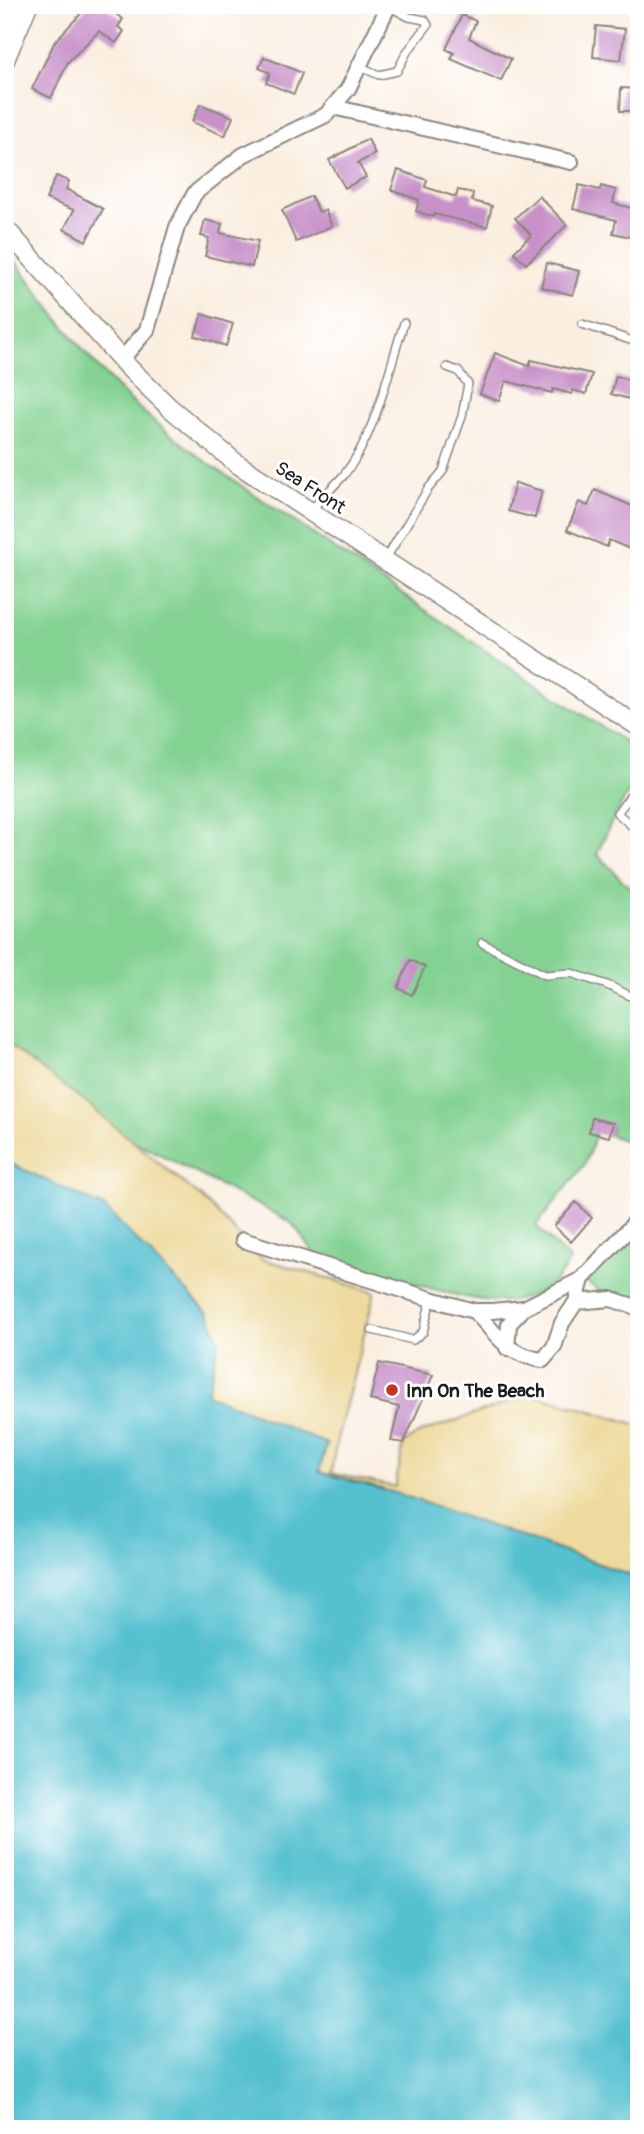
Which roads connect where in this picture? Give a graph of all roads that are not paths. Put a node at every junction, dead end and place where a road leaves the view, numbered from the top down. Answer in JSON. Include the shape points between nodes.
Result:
{"nodes":[{"id":1,"x":18,"y":5,"type":"edge"},
{"id":2,"x":28,"y":5,"type":"edge"},
{"id":3,"x":389,"y":6,"type":"edge"},
{"id":4,"x":5,"y":10,"type":"edge"},
{"id":5,"x":5,"y":60,"type":"edge"},
{"id":6,"x":359,"y":66,"type":"junction"},
{"id":7,"x":333,"y":107,"type":"junction"},
{"id":8,"x":571,"y":162,"type":"dead end"},
{"id":9,"x":5,"y":228,"type":"edge"},
{"id":10,"x":404,"y":323,"type":"dead end"},
{"id":11,"x":582,"y":324,"type":"dead end"},
{"id":12,"x":639,"y":343,"type":"edge"},
{"id":13,"x":121,"y":360,"type":"junction"},
{"id":14,"x":447,"y":367,"type":"dead end"},
{"id":15,"x":310,"y":511,"type":"junction"},
{"id":16,"x":385,"y":561,"type":"junction"},
{"id":17,"x":639,"y":727,"type":"edge"},
{"id":18,"x":639,"y":785,"type":"edge"},
{"id":19,"x":639,"y":832,"type":"edge"},
{"id":20,"x":482,"y":943,"type":"dead end"},
{"id":21,"x":639,"y":1000,"type":"edge"},
{"id":22,"x":639,"y":1218,"type":"edge"},
{"id":23,"x":243,"y":1240,"type":"dead end"},
{"id":24,"x":582,"y":1279,"type":"junction"},
{"id":25,"x":432,"y":1299,"type":"junction"},
{"id":26,"x":576,"y":1302,"type":"junction"},
{"id":27,"x":524,"y":1308,"type":"junction"},
{"id":28,"x":639,"y":1308,"type":"edge"},
{"id":29,"x":474,"y":1311,"type":"junction"},
{"id":30,"x":372,"y":1330,"type":"dead end"},
{"id":31,"x":507,"y":1348,"type":"junction"}],
"edges":[{"from":1,"to":4,"type":"street"},
{"from":2,"to":5,"type":"street"},
{"from":3,"to":6,"type":"street"},
{"from":3,"to":6,"type":"lane","via":[[428,25],[397,71],[379,75]]},
{"from":6,"to":7,"type":"street"},
{"from":7,"to":8,"type":"street"},
{"from":7,"to":13,"type":"street","via":[[326,115],[243,155],[195,193],[177,227],[147,330]]},
{"from":9,"to":13,"type":"street","name":"Sea Front"},
{"from":10,"to":15,"type":"lane","via":[[360,448],[345,473]]},
{"from":11,"to":12,"type":"lane"},
{"from":13,"to":15,"type":"street","name":"Sea Front","via":[[236,463]]},
{"from":14,"to":16,"type":"lane","via":[[468,384],[462,416],[443,471]]},
{"from":15,"to":16,"type":"street","name":"Sea Front"},
{"from":16,"to":17,"type":"street","name":"Sea Front"},
{"from":18,"to":19,"type":"lane","via":[[617,813]]},
{"from":20,"to":21,"type":"lane","via":[[545,975],[571,973]]},
{"from":22,"to":24,"type":"street"},
{"from":23,"to":25,"type":"street"},
{"from":24,"to":26,"type":"street"},
{"from":24,"to":27,"type":"street"},
{"from":25,"to":29,"type":"street"},
{"from":25,"to":30,"type":"lane","via":[[423,1332],[414,1340]]},
{"from":26,"to":28,"type":"street","via":[[611,1299]]},
{"from":26,"to":31,"type":"street","via":[[543,1360],[525,1358]]},
{"from":27,"to":29,"type":"street"},
{"from":27,"to":31,"type":"street","via":[[509,1324]]},
{"from":29,"to":31,"type":"street"}]}
